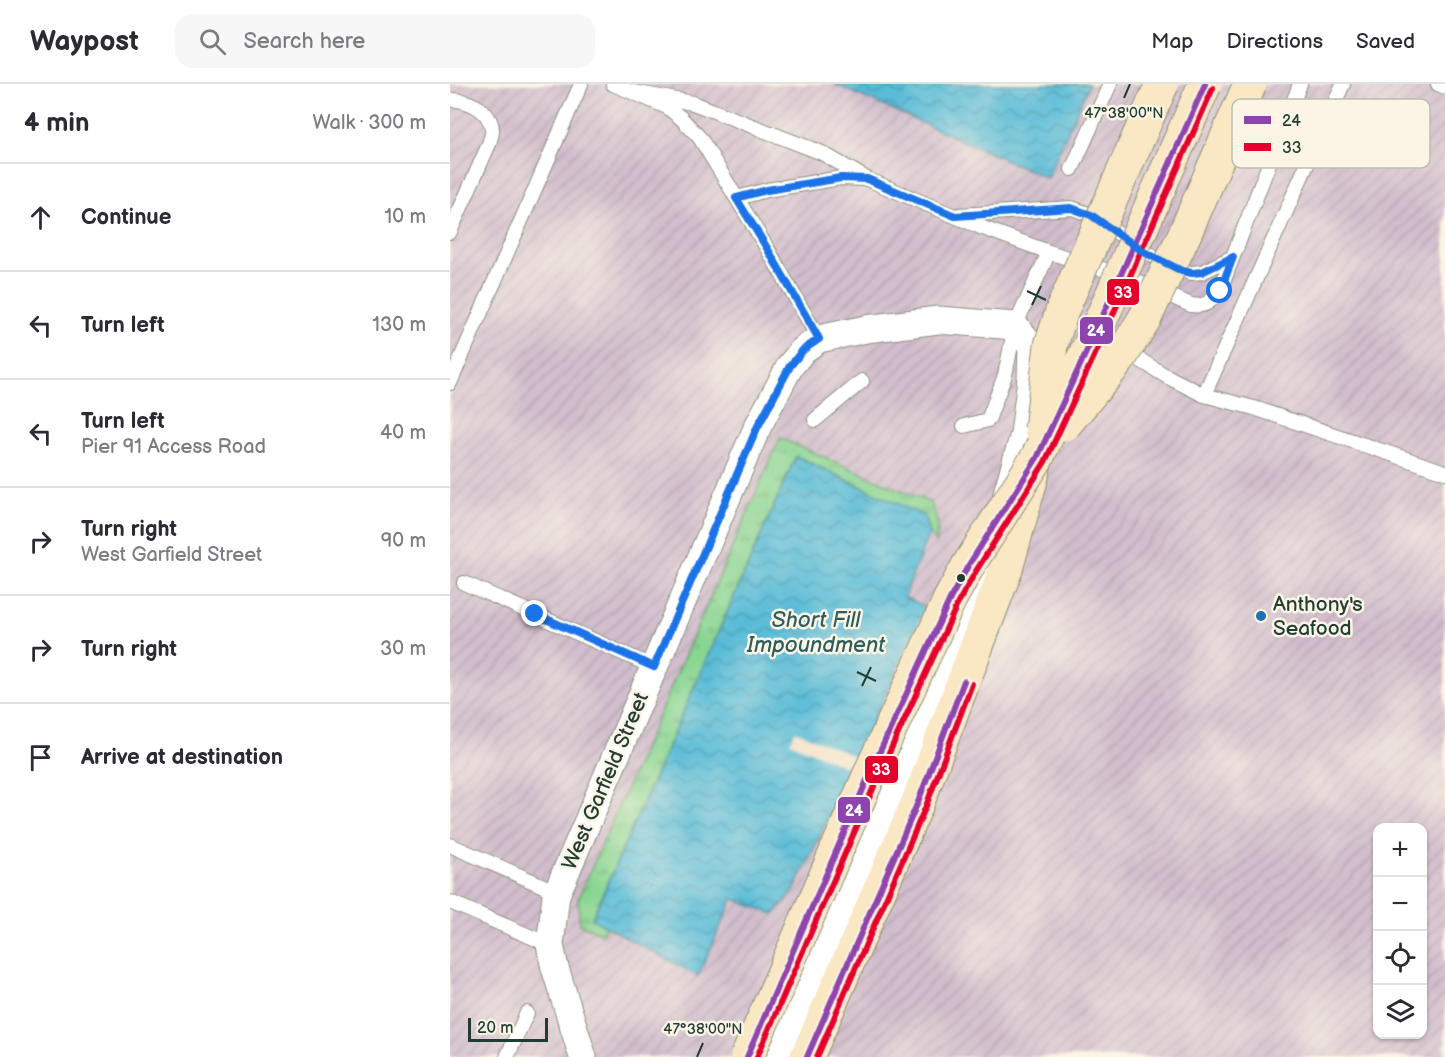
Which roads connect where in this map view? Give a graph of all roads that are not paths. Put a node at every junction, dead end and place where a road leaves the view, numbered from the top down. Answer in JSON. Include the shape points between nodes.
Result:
{"nodes":[{"id":1,"x":581,"y":84,"type":"edge"},
{"id":2,"x":613,"y":84,"type":"edge"},
{"id":3,"x":1110,"y":84,"type":"edge"},
{"id":4,"x":1162,"y":84,"type":"edge"},
{"id":5,"x":1205,"y":84,"type":"edge"},
{"id":6,"x":1250,"y":84,"type":"edge"},
{"id":7,"x":1300,"y":84,"type":"edge"},
{"id":8,"x":1343,"y":84,"type":"edge"},
{"id":9,"x":1438,"y":84,"type":"edge"},
{"id":10,"x":1445,"y":87,"type":"edge"},
{"id":11,"x":633,"y":92,"type":"junction"},
{"id":12,"x":1243,"y":99,"type":"edge"},
{"id":13,"x":1294,"y":99,"type":"edge"},
{"id":14,"x":1336,"y":99,"type":"edge"},
{"id":15,"x":450,"y":100,"type":"edge"},
{"id":16,"x":1232,"y":125,"type":"edge"},
{"id":17,"x":1267,"y":168,"type":"edge"},
{"id":18,"x":1305,"y":168,"type":"edge"},
{"id":19,"x":1072,"y":169,"type":"dead end"},
{"id":20,"x":867,"y":179,"type":"junction"},
{"id":21,"x":736,"y":198,"type":"junction"},
{"id":22,"x":955,"y":216,"type":"junction"},
{"id":23,"x":450,"y":232,"type":"edge"},
{"id":24,"x":1048,"y":252,"type":"junction"},
{"id":25,"x":1233,"y":257,"type":"junction"},
{"id":26,"x":1015,"y":326,"type":"junction"},
{"id":27,"x":819,"y":339,"type":"junction"},
{"id":28,"x":862,"y":381,"type":"dead end"},
{"id":29,"x":450,"y":383,"type":"edge"},
{"id":30,"x":1204,"y":395,"type":"junction"},
{"id":31,"x":815,"y":420,"type":"dead end"},
{"id":32,"x":964,"y":426,"type":"dead end"},
{"id":33,"x":1037,"y":458,"type":"junction"},
{"id":34,"x":1445,"y":472,"type":"edge"},
{"id":35,"x":464,"y":583,"type":"dead end"},
{"id":36,"x":654,"y":667,"type":"junction"},
{"id":37,"x":450,"y":845,"type":"edge"},
{"id":38,"x":557,"y":892,"type":"junction"},
{"id":39,"x":450,"y":902,"type":"edge"},
{"id":40,"x":550,"y":945,"type":"junction"},
{"id":41,"x":526,"y":1013,"type":"dead end"},
{"id":42,"x":507,"y":1057,"type":"edge"},
{"id":43,"x":583,"y":1057,"type":"edge"},
{"id":44,"x":747,"y":1057,"type":"edge"},
{"id":45,"x":775,"y":1057,"type":"edge"},
{"id":46,"x":807,"y":1057,"type":"edge"}],
"edges":[{"from":1,"to":29,"type":"lane"},
{"from":2,"to":11,"type":"lane"},
{"from":3,"to":19,"type":"lane"},
{"from":4,"to":33,"type":"main road","bridge":true,"via":[[1063,308],[1051,345]]},
{"from":5,"to":33,"type":"main road","bridge":true},
{"from":6,"to":12,"type":"main road","bridge":true},
{"from":7,"to":13,"type":"lane"},
{"from":8,"to":14,"type":"lane"},
{"from":9,"to":10,"type":"lane"},
{"from":11,"to":20,"type":"lane","via":[[693,103],[822,153]]},
{"from":11,"to":21,"type":"lane","via":[[667,107],[689,126]]},
{"from":15,"to":23,"type":"lane","via":[[467,101],[479,107],[493,130]]},
{"from":16,"to":33,"type":"main road","bridge":true,"via":[[1145,318],[1118,361]]},
{"from":17,"to":25,"type":"lane"},
{"from":18,"to":30,"type":"lane"},
{"from":20,"to":21,"type":"lane","via":[[841,178]]},
{"from":20,"to":22,"type":"lane"},
{"from":21,"to":27,"type":"lane"},
{"from":22,"to":24,"type":"lane"},
{"from":22,"to":25,"type":"lane","via":[[1071,208],[1091,215],[1144,252],[1182,271],[1202,272]]},
{"from":24,"to":25,"type":"lane","via":[[1200,306],[1220,291]]},
{"from":24,"to":26,"type":"lane"},
{"from":26,"to":27,"type":"street","name":"West Garfield Street","via":[[938,320]]},
{"from":26,"to":30,"type":"lane","via":[[1108,340]]},
{"from":26,"to":32,"type":"lane","via":[[1005,375],[988,420]]},
{"from":26,"to":45,"type":"street","via":[[1032,346],[1031,378],[1024,434],[997,532],[928,711]]},
{"from":27,"to":36,"type":"street","name":"West Garfield Street","via":[[790,366],[757,428]]},
{"from":28,"to":31,"type":"lane"},
{"from":30,"to":34,"type":"lane"},
{"from":33,"to":44,"type":"main road","bridge":true,"via":[[950,599]]},
{"from":33,"to":46,"type":"main road","bridge":true,"via":[[1006,568],[918,802]]},
{"from":35,"to":36,"type":"lane"},
{"from":36,"to":38,"type":"street","name":"West Garfield Street"},
{"from":37,"to":38,"type":"lane"},
{"from":38,"to":40,"type":"street","name":"West Garfield Street"},
{"from":39,"to":40,"type":"lane"},
{"from":40,"to":43,"type":"street","name":"West Garfield Street"},
{"from":41,"to":42,"type":"lane"}]}
